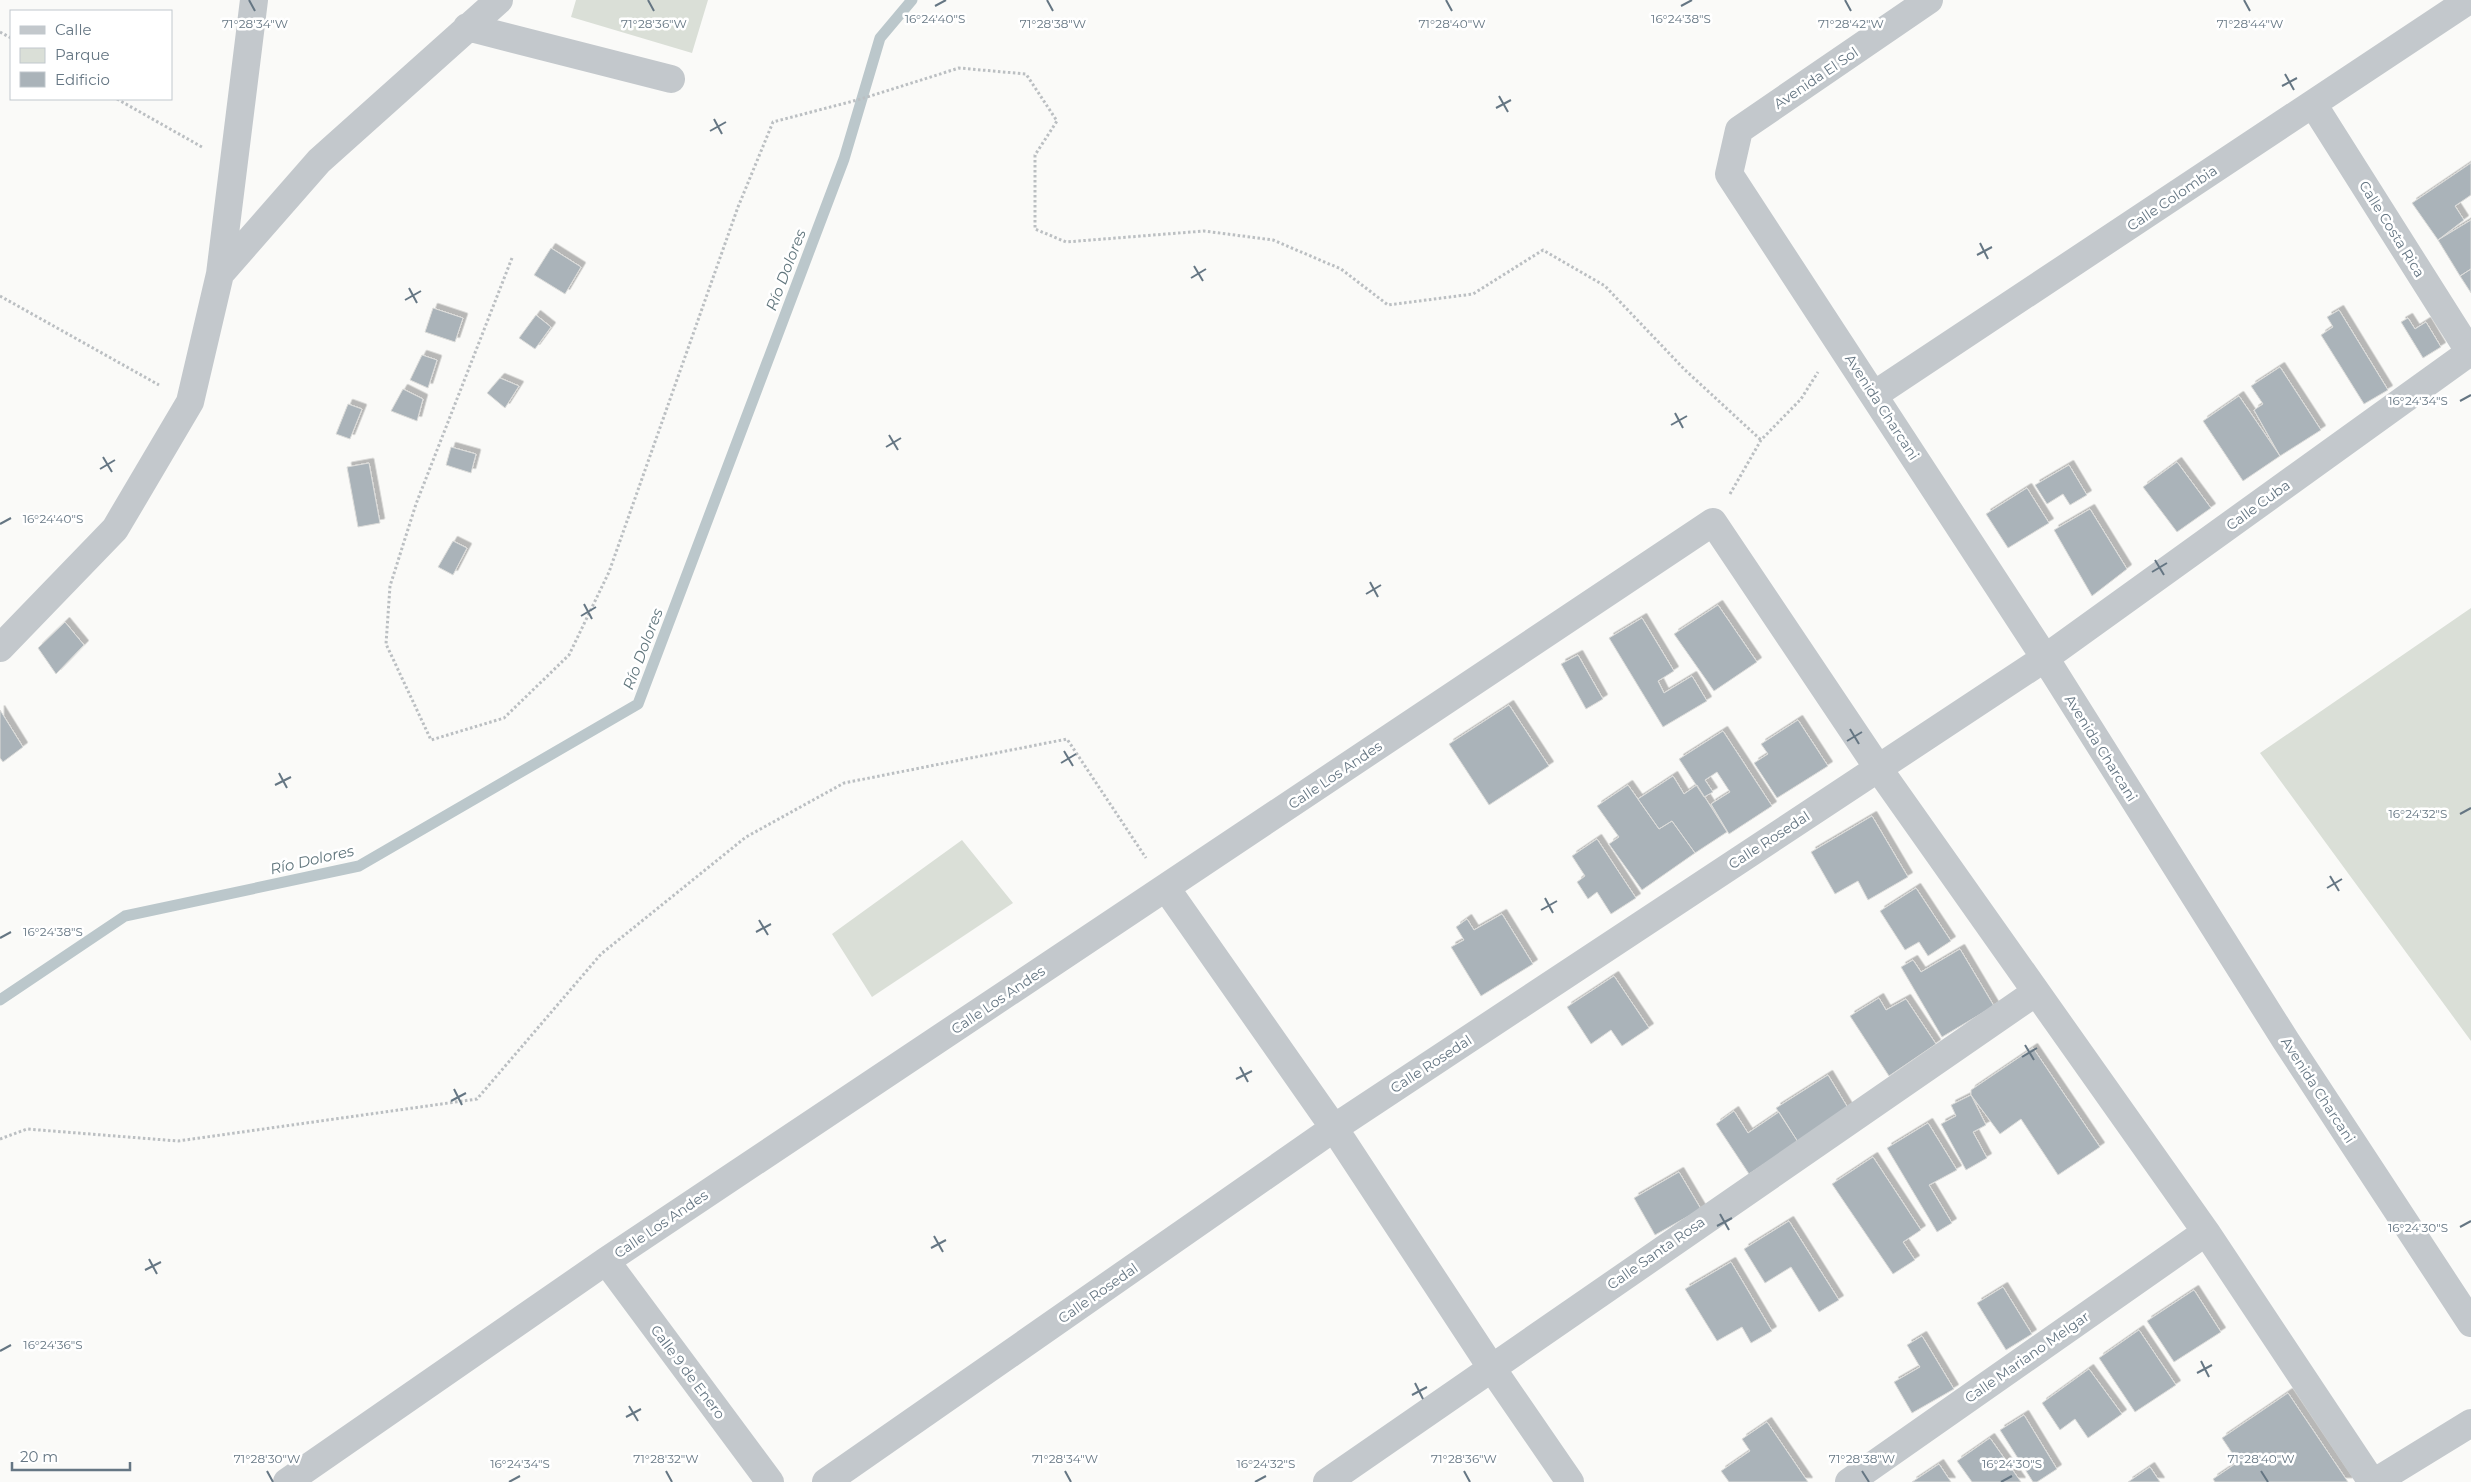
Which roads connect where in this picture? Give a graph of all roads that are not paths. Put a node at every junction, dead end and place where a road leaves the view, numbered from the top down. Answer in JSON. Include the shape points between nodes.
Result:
{"nodes":[{"id":1,"x":254,"y":0,"type":"edge"},
{"id":2,"x":499,"y":0,"type":"edge"},
{"id":3,"x":1929,"y":0,"type":"edge"},
{"id":4,"x":2469,"y":0,"type":"edge"},
{"id":5,"x":467,"y":27,"type":"junction"},
{"id":6,"x":672,"y":79,"type":"dead end"},
{"id":7,"x":2313,"y":104,"type":"junction"},
{"id":8,"x":1729,"y":174,"type":"joint"},
{"id":9,"x":220,"y":274,"type":"junction"},
{"id":10,"x":2471,"y":353,"type":"edge"},
{"id":11,"x":1874,"y":395,"type":"junction"},
{"id":12,"x":0,"y":648,"type":"edge"},
{"id":13,"x":2045,"y":658,"type":"junction"},
{"id":14,"x":1878,"y":768,"type":"junction"},
{"id":15,"x":1166,"y":888,"type":"junction"},
{"id":16,"x":2036,"y":992,"type":"junction"},
{"id":17,"x":1334,"y":1128,"type":"junction"},
{"id":18,"x":2206,"y":1232,"type":"junction"},
{"id":19,"x":606,"y":1261,"type":"junction"},
{"id":20,"x":2471,"y":1323,"type":"edge"},
{"id":21,"x":1491,"y":1368,"type":"junction"},
{"id":22,"x":2471,"y":1423,"type":"edge"},
{"id":23,"x":287,"y":1482,"type":"edge"},
{"id":24,"x":770,"y":1482,"type":"edge"},
{"id":25,"x":826,"y":1482,"type":"edge"},
{"id":26,"x":1327,"y":1482,"type":"edge"},
{"id":27,"x":1570,"y":1482,"type":"edge"},
{"id":28,"x":1849,"y":1482,"type":"edge"},
{"id":29,"x":2374,"y":1482,"type":"edge"}],
"edges":[{"from":1,"to":9,"type":"street"},
{"from":2,"to":5,"type":"street"},
{"from":3,"to":8,"type":"street","name":"Avenida El Sol","via":[[1740,130]]},
{"from":4,"to":7,"type":"street","name":"Calle Colombia"},
{"from":5,"to":6,"type":"street"},
{"from":5,"to":9,"type":"street","via":[[319,161]]},
{"from":7,"to":10,"type":"street","name":"Calle Costa Rica"},
{"from":7,"to":11,"type":"street","name":"Calle Colombia"},
{"from":8,"to":11,"type":"street","name":"Avenida Charcani"},
{"from":9,"to":12,"type":"street","via":[[190,402],[115,529]]},
{"from":10,"to":13,"type":"street","name":"Calle Cuba"},
{"from":11,"to":13,"type":"street","name":"Avenida Charcani"},
{"from":13,"to":14,"type":"street","name":"Calle Rosedal"},
{"from":13,"to":20,"type":"street","name":"Avenida Charcani","via":[[2286,1041]]},
{"from":14,"to":15,"type":"street","name":"Calle Los Andes","via":[[1713,522]]},
{"from":14,"to":16,"type":"street"},
{"from":14,"to":17,"type":"street","name":"Calle Rosedal"},
{"from":15,"to":17,"type":"street"},
{"from":15,"to":19,"type":"street","name":"Calle Los Andes"},
{"from":16,"to":18,"type":"street"},
{"from":16,"to":21,"type":"street","name":"Calle Santa Rosa"},
{"from":17,"to":21,"type":"street"},
{"from":17,"to":25,"type":"street","name":"Calle Rosedal"},
{"from":18,"to":28,"type":"street","name":"Calle Mariano Melgar"},
{"from":18,"to":29,"type":"street"},
{"from":19,"to":23,"type":"street","name":"Calle Los Andes"},
{"from":19,"to":24,"type":"street","name":"Calle 9 de Enero"},
{"from":21,"to":26,"type":"street","name":"Calle Santa Rosa"},
{"from":21,"to":27,"type":"street"},
{"from":22,"to":29,"type":"street"}]}
